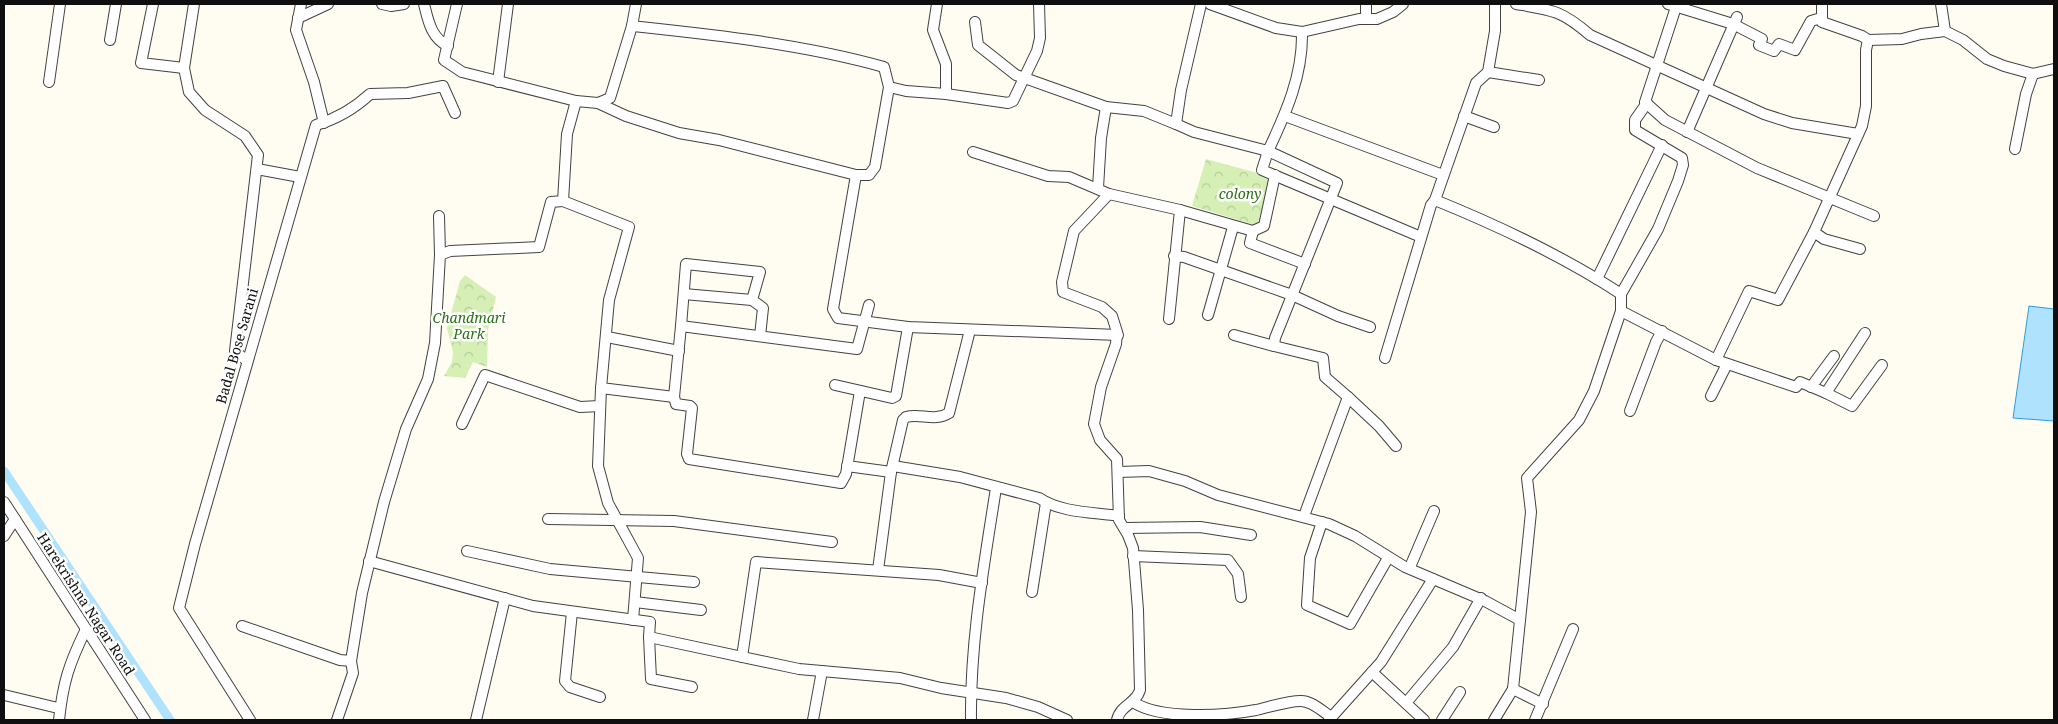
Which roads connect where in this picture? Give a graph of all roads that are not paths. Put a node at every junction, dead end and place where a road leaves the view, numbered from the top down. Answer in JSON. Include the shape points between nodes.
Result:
{"nodes":[{"id":1,"x":60,"y":4,"type":"edge"},
{"id":2,"x":116,"y":4,"type":"edge"},
{"id":3,"x":153,"y":4,"type":"edge"},
{"id":4,"x":194,"y":4,"type":"edge"},
{"id":5,"x":301,"y":4,"type":"edge"},
{"id":6,"x":328,"y":4,"type":"edge"},
{"id":7,"x":382,"y":4,"type":"edge"},
{"id":8,"x":404,"y":4,"type":"edge"},
{"id":9,"x":424,"y":4,"type":"edge"},
{"id":10,"x":457,"y":4,"type":"edge"},
{"id":11,"x":508,"y":4,"type":"edge"},
{"id":12,"x":636,"y":4,"type":"edge"},
{"id":13,"x":937,"y":4,"type":"edge"},
{"id":14,"x":1040,"y":4,"type":"edge"},
{"id":15,"x":1201,"y":4,"type":"edge"},
{"id":16,"x":1210,"y":4,"type":"edge"},
{"id":17,"x":1366,"y":4,"type":"edge"},
{"id":18,"x":1403,"y":4,"type":"edge"},
{"id":19,"x":1495,"y":4,"type":"edge"},
{"id":20,"x":1516,"y":4,"type":"edge"},
{"id":21,"x":1822,"y":4,"type":"edge"},
{"id":22,"x":1941,"y":4,"type":"edge"},
{"id":23,"x":1674,"y":5,"type":"edge"},
{"id":24,"x":298,"y":18,"type":"junction"},
{"id":25,"x":1821,"y":18,"type":"junction"},
{"id":26,"x":1366,"y":19,"type":"junction"},
{"id":27,"x":1735,"y":21,"type":"junction"},
{"id":28,"x":975,"y":22,"type":"dead end"},
{"id":29,"x":632,"y":26,"type":"junction"},
{"id":30,"x":1945,"y":31,"type":"junction"},
{"id":31,"x":1302,"y":32,"type":"junction"},
{"id":32,"x":110,"y":40,"type":"dead end"},
{"id":33,"x":1868,"y":40,"type":"junction"},
{"id":34,"x":448,"y":46,"type":"junction"},
{"id":35,"x":1659,"y":66,"type":"junction"},
{"id":36,"x":184,"y":68,"type":"junction"},
{"id":37,"x":2054,"y":68,"type":"edge"},
{"id":38,"x":1488,"y":72,"type":"junction"},
{"id":39,"x":2033,"y":74,"type":"junction"},
{"id":40,"x":1024,"y":78,"type":"junction"},
{"id":41,"x":1539,"y":80,"type":"dead end"},
{"id":42,"x":49,"y":82,"type":"dead end"},
{"id":43,"x":498,"y":82,"type":"junction"},
{"id":44,"x":889,"y":87,"type":"junction"},
{"id":45,"x":1705,"y":87,"type":"junction"},
{"id":46,"x":946,"y":94,"type":"junction"},
{"id":47,"x":576,"y":101,"type":"junction"},
{"id":48,"x":598,"y":103,"type":"junction"},
{"id":49,"x":1647,"y":103,"type":"junction"},
{"id":50,"x":1106,"y":107,"type":"junction"},
{"id":51,"x":456,"y":113,"type":"dead end"},
{"id":52,"x":1285,"y":116,"type":"junction"},
{"id":53,"x":1464,"y":116,"type":"junction"},
{"id":54,"x":324,"y":122,"type":"junction"},
{"id":55,"x":1176,"y":124,"type":"junction"},
{"id":56,"x":1494,"y":127,"type":"dead end"},
{"id":57,"x":1687,"y":132,"type":"junction"},
{"id":58,"x":1858,"y":134,"type":"junction"},
{"id":59,"x":1662,"y":145,"type":"junction"},
{"id":60,"x":2015,"y":149,"type":"dead end"},
{"id":61,"x":1268,"y":151,"type":"junction"},
{"id":62,"x":973,"y":152,"type":"dead end"},
{"id":63,"x":257,"y":169,"type":"junction"},
{"id":64,"x":856,"y":175,"type":"junction"},
{"id":65,"x":1275,"y":175,"type":"junction"},
{"id":66,"x":1442,"y":175,"type":"junction"},
{"id":67,"x":300,"y":177,"type":"junction"},
{"id":68,"x":1098,"y":188,"type":"junction"},
{"id":69,"x":1109,"y":194,"type":"junction"},
{"id":70,"x":1828,"y":198,"type":"junction"},
{"id":71,"x":1331,"y":199,"type":"junction"},
{"id":72,"x":1435,"y":200,"type":"junction"},
{"id":73,"x":563,"y":201,"type":"junction"},
{"id":74,"x":1180,"y":210,"type":"junction"},
{"id":75,"x":439,"y":216,"type":"dead end"},
{"id":76,"x":1874,"y":216,"type":"dead end"},
{"id":77,"x":1233,"y":227,"type":"junction"},
{"id":78,"x":1253,"y":231,"type":"junction"},
{"id":79,"x":1814,"y":232,"type":"junction"},
{"id":80,"x":1421,"y":237,"type":"junction"},
{"id":81,"x":1860,"y":249,"type":"dead end"},
{"id":82,"x":440,"y":255,"type":"junction"},
{"id":83,"x":1174,"y":256,"type":"junction"},
{"id":84,"x":1305,"y":264,"type":"junction"},
{"id":85,"x":1222,"y":270,"type":"junction"},
{"id":86,"x":1597,"y":279,"type":"junction"},
{"id":87,"x":684,"y":294,"type":"junction"},
{"id":88,"x":1621,"y":294,"type":"junction"},
{"id":89,"x":1292,"y":296,"type":"junction"},
{"id":90,"x":752,"y":300,"type":"junction"},
{"id":91,"x":869,"y":305,"type":"dead end"},
{"id":92,"x":1621,"y":311,"type":"junction"},
{"id":93,"x":1208,"y":315,"type":"dead end"},
{"id":94,"x":1169,"y":319,"type":"dead end"},
{"id":95,"x":863,"y":322,"type":"junction"},
{"id":96,"x":682,"y":326,"type":"junction"},
{"id":97,"x":1370,"y":327,"type":"dead end"},
{"id":98,"x":908,"y":328,"type":"junction"},
{"id":99,"x":970,"y":330,"type":"junction"},
{"id":100,"x":1662,"y":332,"type":"junction"},
{"id":101,"x":1865,"y":333,"type":"dead end"},
{"id":102,"x":1118,"y":335,"type":"junction"},
{"id":103,"x":1234,"y":335,"type":"dead end"},
{"id":104,"x":760,"y":336,"type":"junction"},
{"id":105,"x":606,"y":337,"type":"junction"},
{"id":106,"x":1274,"y":346,"type":"junction"},
{"id":107,"x":679,"y":351,"type":"junction"},
{"id":108,"x":1834,"y":356,"type":"dead end"},
{"id":109,"x":1385,"y":358,"type":"dead end"},
{"id":110,"x":1716,"y":360,"type":"junction"},
{"id":111,"x":247,"y":361,"type":"junction"},
{"id":112,"x":1727,"y":364,"type":"junction"},
{"id":113,"x":1882,"y":365,"type":"dead end"},
{"id":114,"x":835,"y":385,"type":"dead end"},
{"id":115,"x":1811,"y":387,"type":"junction"},
{"id":116,"x":601,"y":388,"type":"junction"},
{"id":117,"x":860,"y":391,"type":"junction"},
{"id":118,"x":1826,"y":393,"type":"junction"},
{"id":119,"x":1711,"y":396,"type":"dead end"},
{"id":120,"x":674,"y":397,"type":"junction"},
{"id":121,"x":1348,"y":398,"type":"junction"},
{"id":122,"x":600,"y":406,"type":"junction"},
{"id":123,"x":1630,"y":411,"type":"dead end"},
{"id":124,"x":462,"y":424,"type":"dead end"},
{"id":125,"x":1396,"y":446,"type":"dead end"},
{"id":126,"x":847,"y":466,"type":"junction"},
{"id":127,"x":892,"y":469,"type":"junction"},
{"id":128,"x":1119,"y":472,"type":"junction"},
{"id":129,"x":996,"y":488,"type":"junction"},
{"id":130,"x":4,"y":502,"type":"edge"},
{"id":131,"x":1046,"y":503,"type":"junction"},
{"id":132,"x":1434,"y":511,"type":"dead end"},
{"id":133,"x":1119,"y":516,"type":"junction"},
{"id":134,"x":1304,"y":516,"type":"junction"},
{"id":135,"x":15,"y":519,"type":"junction"},
{"id":136,"x":548,"y":519,"type":"dead end"},
{"id":137,"x":617,"y":519,"type":"junction"},
{"id":138,"x":1322,"y":522,"type":"junction"},
{"id":139,"x":1124,"y":528,"type":"junction"},
{"id":140,"x":1251,"y":535,"type":"dead end"},
{"id":141,"x":4,"y":536,"type":"edge"},
{"id":142,"x":832,"y":542,"type":"dead end"},
{"id":143,"x":467,"y":551,"type":"dead end"},
{"id":144,"x":1133,"y":556,"type":"junction"},
{"id":145,"x":1388,"y":558,"type":"junction"},
{"id":146,"x":369,"y":561,"type":"junction"},
{"id":147,"x":1410,"y":567,"type":"junction"},
{"id":148,"x":878,"y":570,"type":"junction"},
{"id":149,"x":636,"y":577,"type":"junction"},
{"id":150,"x":1433,"y":578,"type":"junction"},
{"id":151,"x":694,"y":582,"type":"dead end"},
{"id":152,"x":982,"y":583,"type":"junction"},
{"id":153,"x":1032,"y":592,"type":"dead end"},
{"id":154,"x":505,"y":598,"type":"junction"},
{"id":155,"x":1241,"y":598,"type":"dead end"},
{"id":156,"x":1481,"y":598,"type":"junction"},
{"id":157,"x":634,"y":602,"type":"junction"},
{"id":158,"x":701,"y":610,"type":"dead end"},
{"id":159,"x":572,"y":612,"type":"junction"},
{"id":160,"x":633,"y":620,"type":"junction"},
{"id":161,"x":1520,"y":620,"type":"junction"},
{"id":162,"x":242,"y":626,"type":"dead end"},
{"id":163,"x":86,"y":629,"type":"junction"},
{"id":164,"x":1574,"y":630,"type":"dead end"},
{"id":165,"x":649,"y":637,"type":"junction"},
{"id":166,"x":742,"y":657,"type":"junction"},
{"id":167,"x":351,"y":661,"type":"junction"},
{"id":168,"x":822,"y":671,"type":"junction"},
{"id":169,"x":1372,"y":672,"type":"junction"},
{"id":170,"x":692,"y":687,"type":"dead end"},
{"id":171,"x":1513,"y":689,"type":"junction"},
{"id":172,"x":1460,"y":692,"type":"dead end"},
{"id":173,"x":971,"y":693,"type":"junction"},
{"id":174,"x":4,"y":695,"type":"edge"},
{"id":175,"x":600,"y":697,"type":"dead end"},
{"id":176,"x":1133,"y":702,"type":"junction"},
{"id":177,"x":1406,"y":703,"type":"junction"},
{"id":178,"x":1543,"y":704,"type":"junction"},
{"id":179,"x":58,"y":708,"type":"junction"},
{"id":180,"x":1419,"y":718,"type":"edge"},
{"id":181,"x":1330,"y":719,"type":"edge"},
{"id":182,"x":59,"y":720,"type":"edge"},
{"id":183,"x":145,"y":720,"type":"edge"},
{"id":184,"x":250,"y":720,"type":"edge"},
{"id":185,"x":337,"y":720,"type":"edge"},
{"id":186,"x":476,"y":720,"type":"edge"},
{"id":187,"x":813,"y":720,"type":"edge"},
{"id":188,"x":971,"y":720,"type":"edge"},
{"id":189,"x":1068,"y":720,"type":"edge"},
{"id":190,"x":1117,"y":720,"type":"edge"},
{"id":191,"x":1442,"y":720,"type":"edge"},
{"id":192,"x":1494,"y":720,"type":"edge"},
{"id":193,"x":1535,"y":720,"type":"edge"}],
"edges":[{"from":1,"to":42,"type":"street"},
{"from":2,"to":32,"type":"street"},
{"from":3,"to":36,"type":"street","via":[[141,63]]},
{"from":4,"to":36,"type":"street"},
{"from":5,"to":24,"type":"street"},
{"from":6,"to":24,"type":"street"},
{"from":7,"to":8,"type":"street"},
{"from":9,"to":34,"type":"street","via":[[429,26],[439,42]]},
{"from":10,"to":34,"type":"street"},
{"from":11,"to":43,"type":"street"},
{"from":12,"to":29,"type":"street"},
{"from":13,"to":46,"type":"street","via":[[933,30],[946,64]]},
{"from":14,"to":40,"type":"street","via":[[1040,38]]},
{"from":15,"to":55,"type":"street","via":[[1180,90]]},
{"from":16,"to":31,"type":"street","via":[[1276,28]]},
{"from":17,"to":26,"type":"street"},
{"from":18,"to":26,"type":"street","via":[[1377,19]]},
{"from":19,"to":38,"type":"street","via":[[1495,31]]},
{"from":20,"to":35,"type":"street","via":[[1555,11],[1590,35]]},
{"from":21,"to":25,"type":"street"},
{"from":22,"to":30,"type":"street"},
{"from":23,"to":27,"type":"street"},
{"from":23,"to":35,"type":"street"},
{"from":24,"to":54,"type":"street","via":[[296,30]]},
{"from":25,"to":27,"type":"street","via":[[1811,21],[1794,50],[1779,44],[1774,51],[1759,45],[1762,39]]},
{"from":25,"to":33,"type":"street","via":[[1822,22]]},
{"from":26,"to":31,"type":"street"},
{"from":27,"to":45,"type":"street"},
{"from":28,"to":40,"type":"street","via":[[978,45]]},
{"from":29,"to":44,"type":"street","via":[[713,34],[854,59],[884,67]]},
{"from":29,"to":48,"type":"street","via":[[610,98]]},
{"from":30,"to":33,"type":"street","via":[[1902,39]]},
{"from":30,"to":39,"type":"street","via":[[1987,59]]},
{"from":31,"to":52,"type":"street","via":[[1303,53]]},
{"from":33,"to":58,"type":"street","via":[[1866,106]]},
{"from":34,"to":43,"type":"street","via":[[444,60],[462,72]]},
{"from":35,"to":45,"type":"street"},
{"from":35,"to":49,"type":"street"},
{"from":36,"to":63,"type":"street","via":[[188,92],[205,110],[245,136],[258,155]]},
{"from":37,"to":39,"type":"street"},
{"from":38,"to":41,"type":"street"},
{"from":38,"to":53,"type":"street","via":[[1476,83]]},
{"from":39,"to":60,"type":"street"},
{"from":40,"to":46,"type":"street","via":[[1013,102]]},
{"from":40,"to":50,"type":"street"},
{"from":43,"to":47,"type":"street"},
{"from":44,"to":46,"type":"street","via":[[906,92]]},
{"from":44,"to":64,"type":"street","via":[[876,167],[869,175]]},
{"from":45,"to":57,"type":"street"},
{"from":45,"to":58,"type":"street","via":[[1792,123]]},
{"from":47,"to":48,"type":"street"},
{"from":47,"to":73,"type":"street","via":[[567,134]]},
{"from":48,"to":64,"type":"street","via":[[679,133]]},
{"from":49,"to":57,"type":"street","via":[[1665,120]]},
{"from":49,"to":59,"type":"street","via":[[1635,120],[1635,130]]},
{"from":50,"to":55,"type":"street","via":[[1144,111]]},
{"from":50,"to":68,"type":"street"},
{"from":51,"to":54,"type":"street","name":"Badal Bose Sarani","via":[[443,86],[408,93],[370,94],[355,107]]},
{"from":52,"to":61,"type":"street"},
{"from":52,"to":66,"type":"street"},
{"from":53,"to":56,"type":"street"},
{"from":53,"to":66,"type":"street"},
{"from":54,"to":67,"type":"street","name":"Badal Bose Sarani","via":[[316,125]]},
{"from":55,"to":61,"type":"street","via":[[1194,132]]},
{"from":57,"to":70,"type":"street","via":[[1757,168]]},
{"from":58,"to":70,"type":"street"},
{"from":59,"to":86,"type":"street"},
{"from":59,"to":88,"type":"street","via":[[1682,158],[1683,165],[1658,229]]},
{"from":61,"to":65,"type":"street","via":[[1262,170]]},
{"from":61,"to":71,"type":"street","via":[[1336,183]]},
{"from":62,"to":68,"type":"street","via":[[1048,176],[1069,177]]},
{"from":63,"to":67,"type":"street"},
{"from":63,"to":111,"type":"street","via":[[234,351]]},
{"from":64,"to":95,"type":"street","via":[[832,309],[838,318]]},
{"from":65,"to":71,"type":"street"},
{"from":65,"to":78,"type":"street","via":[[1264,226]]},
{"from":66,"to":72,"type":"street"},
{"from":67,"to":111,"type":"street","name":"Badal Bose Sarani"},
{"from":68,"to":69,"type":"street"},
{"from":69,"to":74,"type":"street"},
{"from":69,"to":102,"type":"street","via":[[1074,231],[1062,282],[1063,292],[1102,307],[1112,316]]},
{"from":70,"to":76,"type":"street"},
{"from":70,"to":79,"type":"street"},
{"from":71,"to":80,"type":"street"},
{"from":71,"to":84,"type":"street"},
{"from":72,"to":80,"type":"street","via":[[1430,206]]},
{"from":72,"to":86,"type":"street","via":[[1491,222]]},
{"from":73,"to":82,"type":"street","via":[[551,202],[539,247],[450,251]]},
{"from":73,"to":105,"type":"street","via":[[629,227],[609,300]]},
{"from":74,"to":77,"type":"street"},
{"from":74,"to":83,"type":"street"},
{"from":75,"to":82,"type":"street"},
{"from":77,"to":78,"type":"street"},
{"from":77,"to":85,"type":"street"},
{"from":78,"to":84,"type":"street","via":[[1250,243]]},
{"from":79,"to":81,"type":"street","via":[[1824,239]]},
{"from":79,"to":110,"type":"street","via":[[1778,300],[1748,291]]},
{"from":80,"to":109,"type":"street"},
{"from":82,"to":146,"type":"street","via":[[435,343],[428,379],[406,429]]},
{"from":83,"to":85,"type":"street"},
{"from":83,"to":94,"type":"street"},
{"from":84,"to":89,"type":"street"},
{"from":85,"to":89,"type":"street"},
{"from":85,"to":93,"type":"street"},
{"from":86,"to":88,"type":"street"},
{"from":87,"to":90,"type":"street"},
{"from":87,"to":90,"type":"street","via":[[686,264],[760,272]]},
{"from":87,"to":96,"type":"street"},
{"from":88,"to":92,"type":"street"},
{"from":89,"to":97,"type":"street"},
{"from":89,"to":106,"type":"street"},
{"from":90,"to":104,"type":"street","via":[[763,308]]},
{"from":91,"to":95,"type":"street"},
{"from":92,"to":100,"type":"street"},
{"from":92,"to":161,"type":"street","via":[[1594,391],[1578,420],[1527,478],[1531,512]]},
{"from":95,"to":98,"type":"street"},
{"from":95,"to":104,"type":"street","via":[[856,349]]},
{"from":96,"to":104,"type":"street"},
{"from":96,"to":107,"type":"street"},
{"from":98,"to":99,"type":"street"},
{"from":98,"to":117,"type":"street","via":[[896,396],[892,398]]},
{"from":99,"to":102,"type":"street"},
{"from":99,"to":127,"type":"street","via":[[951,410],[936,418],[906,417]]},
{"from":100,"to":110,"type":"street"},
{"from":100,"to":123,"type":"street"},
{"from":101,"to":118,"type":"street"},
{"from":102,"to":128,"type":"street","via":[[1101,387],[1094,424],[1100,440],[1115,454]]},
{"from":103,"to":106,"type":"street"},
{"from":105,"to":107,"type":"street"},
{"from":105,"to":116,"type":"street"},
{"from":106,"to":121,"type":"street","via":[[1323,358],[1325,377]]},
{"from":107,"to":120,"type":"street"},
{"from":108,"to":115,"type":"street"},
{"from":110,"to":112,"type":"street"},
{"from":111,"to":184,"type":"street","name":"Badal Bose Sarani","via":[[179,608]]},
{"from":112,"to":115,"type":"street","via":[[1796,387],[1800,382]]},
{"from":112,"to":119,"type":"street"},
{"from":113,"to":118,"type":"street","via":[[1852,406]]},
{"from":114,"to":117,"type":"street"},
{"from":115,"to":118,"type":"street"},
{"from":116,"to":120,"type":"street"},
{"from":116,"to":122,"type":"street"},
{"from":117,"to":126,"type":"street"},
{"from":120,"to":126,"type":"street","via":[[676,404],[692,408],[687,454],[692,460],[841,483]]},
{"from":121,"to":125,"type":"street"},
{"from":121,"to":134,"type":"street"},
{"from":122,"to":124,"type":"street","via":[[580,407],[485,375]]},
{"from":122,"to":137,"type":"street","via":[[600,474],[608,503]]},
{"from":126,"to":127,"type":"street"},
{"from":127,"to":129,"type":"street","via":[[960,476]]},
{"from":127,"to":148,"type":"street"},
{"from":128,"to":133,"type":"street"},
{"from":128,"to":134,"type":"street","via":[[1149,471],[1218,495]]},
{"from":129,"to":131,"type":"street"},
{"from":129,"to":152,"type":"street"},
{"from":130,"to":135,"type":"street","name":"Harekrishna Nagar Road"},
{"from":131,"to":133,"type":"street"},
{"from":131,"to":153,"type":"street"},
{"from":132,"to":147,"type":"street"},
{"from":133,"to":139,"type":"street"},
{"from":134,"to":138,"type":"street"},
{"from":135,"to":141,"type":"street"},
{"from":135,"to":163,"type":"street","name":"Harekrishna Nagar Road"},
{"from":136,"to":137,"type":"street"},
{"from":137,"to":142,"type":"street","via":[[674,521]]},
{"from":137,"to":149,"type":"street","via":[[638,558]]},
{"from":138,"to":145,"type":"street","via":[[1355,536]]},
{"from":138,"to":145,"type":"street","via":[[1310,558],[1307,605],[1350,624]]},
{"from":139,"to":140,"type":"street","via":[[1200,527]]},
{"from":139,"to":144,"type":"street"},
{"from":143,"to":149,"type":"street","via":[[550,569]]},
{"from":144,"to":155,"type":"street","via":[[1228,560],[1238,574]]},
{"from":144,"to":176,"type":"street","via":[[1140,690]]},
{"from":145,"to":147,"type":"street"},
{"from":146,"to":154,"type":"street"},
{"from":146,"to":167,"type":"street"},
{"from":147,"to":150,"type":"street"},
{"from":148,"to":152,"type":"street"},
{"from":148,"to":166,"type":"street","via":[[756,562]]},
{"from":149,"to":151,"type":"street"},
{"from":149,"to":157,"type":"street"},
{"from":150,"to":156,"type":"street"},
{"from":150,"to":169,"type":"street"},
{"from":152,"to":173,"type":"street"},
{"from":154,"to":159,"type":"street"},
{"from":154,"to":186,"type":"street"},
{"from":156,"to":161,"type":"street"},
{"from":156,"to":177,"type":"street","via":[[1453,647]]},
{"from":157,"to":158,"type":"street"},
{"from":157,"to":160,"type":"street"},
{"from":159,"to":160,"type":"street"},
{"from":159,"to":175,"type":"street","via":[[565,681],[570,687]]},
{"from":160,"to":165,"type":"street","via":[[650,622]]},
{"from":161,"to":171,"type":"street"},
{"from":162,"to":167,"type":"street"},
{"from":163,"to":179,"type":"street","via":[[68,666]]},
{"from":163,"to":183,"type":"street","name":"Harekrishna Nagar Road"},
{"from":164,"to":178,"type":"street"},
{"from":165,"to":166,"type":"street"},
{"from":165,"to":170,"type":"street","via":[[651,680]]},
{"from":166,"to":168,"type":"street"},
{"from":167,"to":185,"type":"street","via":[[353,674]]},
{"from":168,"to":173,"type":"street","via":[[900,678]]},
{"from":168,"to":187,"type":"street"},
{"from":169,"to":177,"type":"street"},
{"from":169,"to":181,"type":"street"},
{"from":171,"to":178,"type":"street"},
{"from":171,"to":192,"type":"street"},
{"from":172,"to":191,"type":"street"},
{"from":173,"to":188,"type":"street"},
{"from":173,"to":189,"type":"street","via":[[1006,698]]},
{"from":174,"to":179,"type":"street"},
{"from":176,"to":181,"type":"street","via":[[1144,709],[1200,715],[1234,714],[1301,701],[1315,705]]},
{"from":176,"to":190,"type":"street","via":[[1120,711]]},
{"from":177,"to":180,"type":"street"},
{"from":178,"to":193,"type":"street"},
{"from":179,"to":182,"type":"street"}]}
